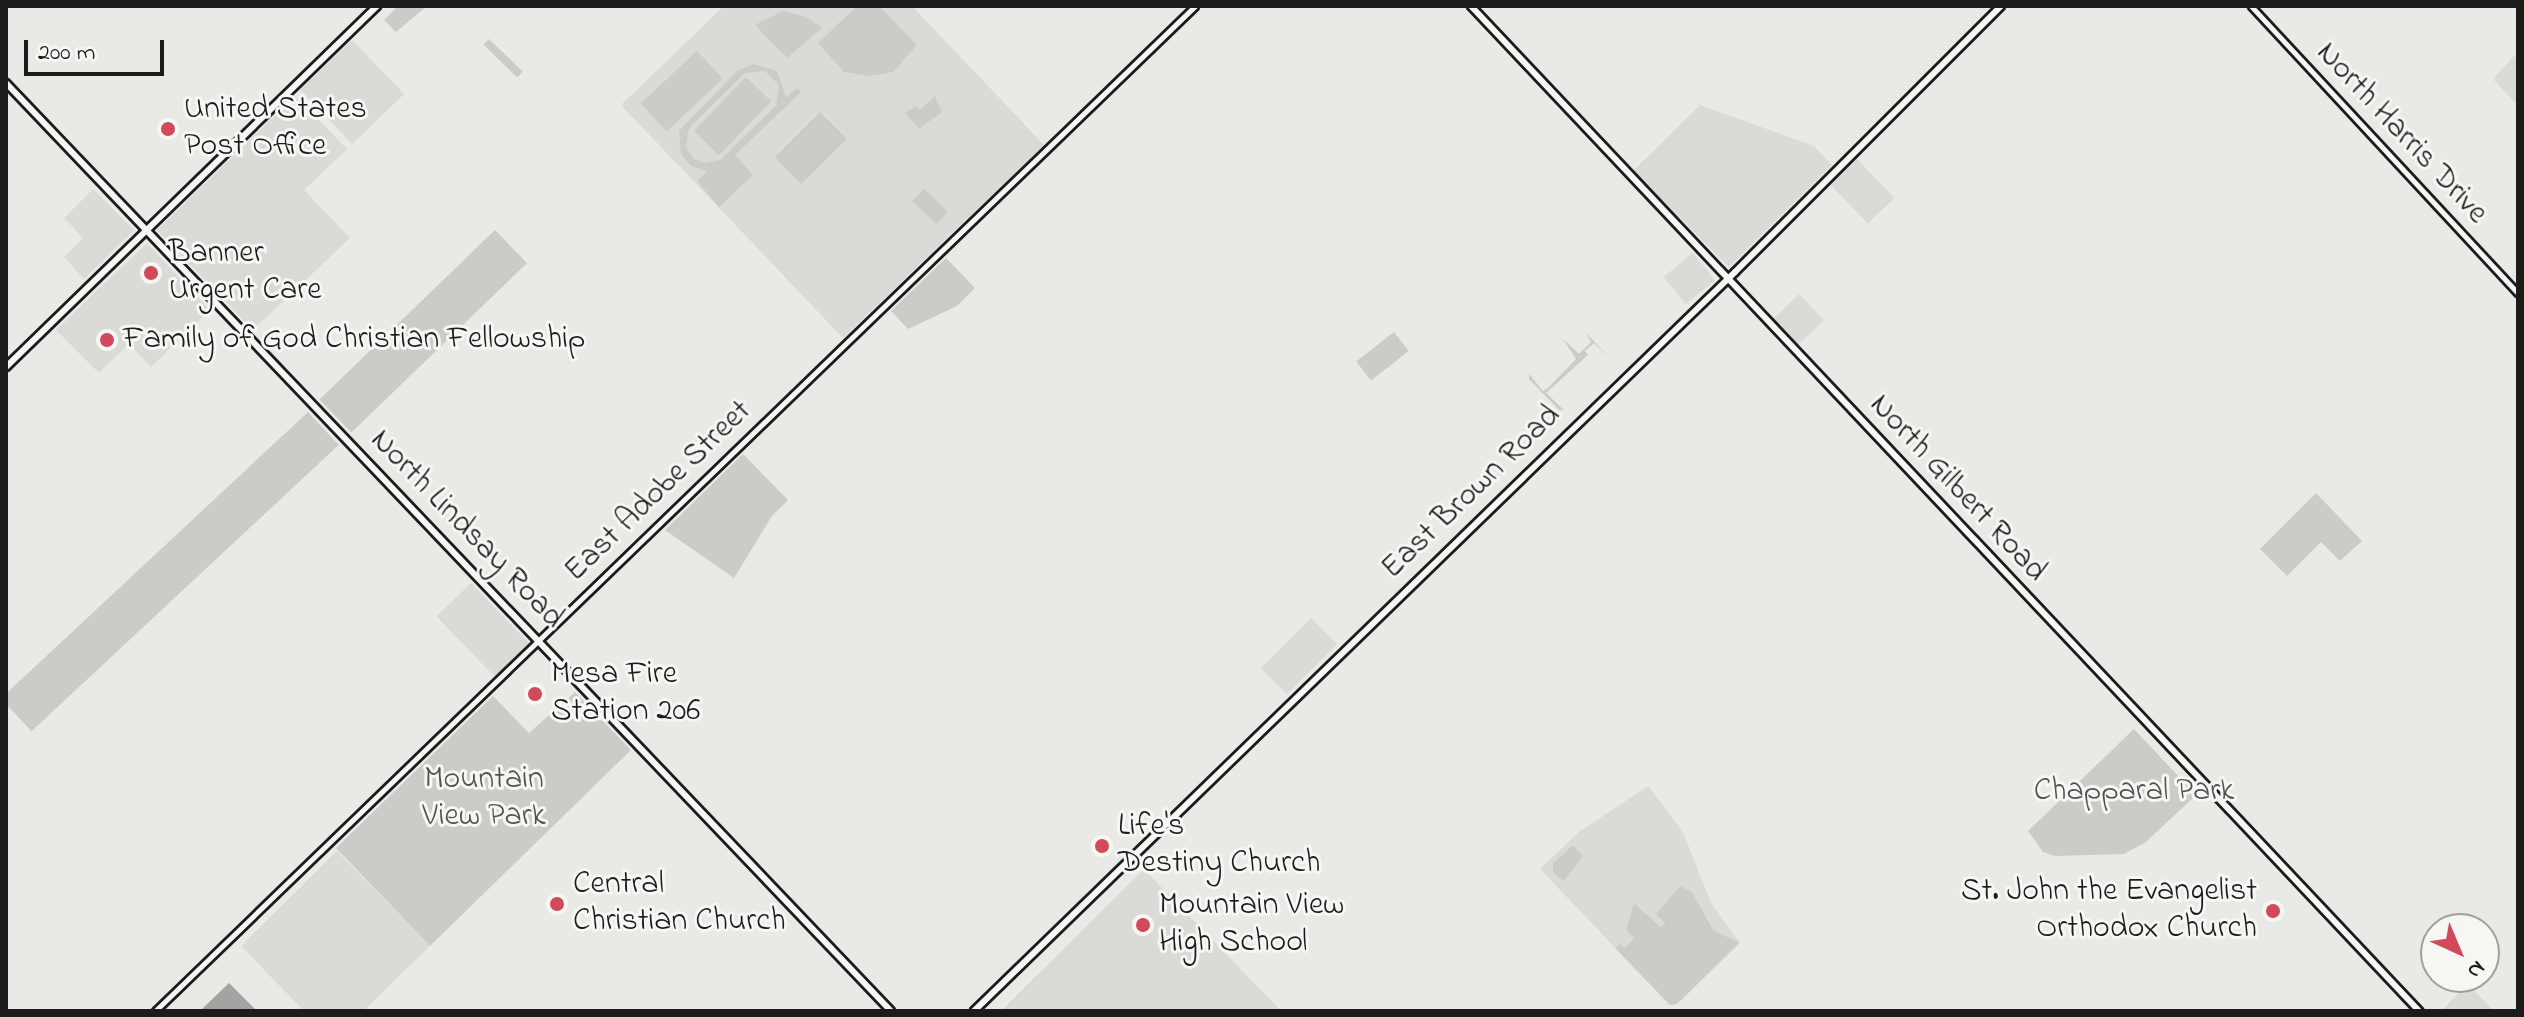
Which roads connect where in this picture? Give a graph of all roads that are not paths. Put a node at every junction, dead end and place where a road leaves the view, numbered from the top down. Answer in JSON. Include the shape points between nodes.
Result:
{"nodes":[{"id":1,"x":377,"y":6,"type":"edge"},
{"id":2,"x":1195,"y":6,"type":"edge"},
{"id":3,"x":1471,"y":6,"type":"edge"},
{"id":4,"x":2001,"y":6,"type":"edge"},
{"id":5,"x":2251,"y":6,"type":"edge"},
{"id":6,"x":6,"y":83,"type":"edge"},
{"id":7,"x":146,"y":230,"type":"junction"},
{"id":8,"x":1727,"y":280,"type":"junction"},
{"id":9,"x":2518,"y":293,"type":"edge"},
{"id":10,"x":6,"y":367,"type":"edge"},
{"id":11,"x":539,"y":641,"type":"junction"},
{"id":12,"x":2410,"y":1008,"type":"edge"},
{"id":13,"x":155,"y":1011,"type":"edge"},
{"id":14,"x":891,"y":1011,"type":"edge"},
{"id":15,"x":974,"y":1011,"type":"edge"},
{"id":16,"x":2419,"y":1011,"type":"edge"}],
"edges":[{"from":1,"to":7,"type":"main road"},
{"from":2,"to":11,"type":"street","name":"East Adobe Street"},
{"from":3,"to":8,"type":"main road","name":"North Gilbert Road"},
{"from":4,"to":8,"type":"main road","name":"East Brown Road"},
{"from":5,"to":9,"type":"street","name":"North Harris Drive"},
{"from":6,"to":7,"type":"main road","name":"North Lindsay Road"},
{"from":7,"to":10,"type":"main road"},
{"from":7,"to":11,"type":"main road","name":"North Lindsay Road"},
{"from":8,"to":12,"type":"main road","name":"North Gilbert Road"},
{"from":8,"to":15,"type":"main road","name":"East Brown Road"},
{"from":11,"to":13,"type":"street","name":"East Adobe Street"},
{"from":11,"to":14,"type":"main road","name":"North Lindsay Road"},
{"from":12,"to":16,"type":"main road","name":"North Gilbert Road"}]}
